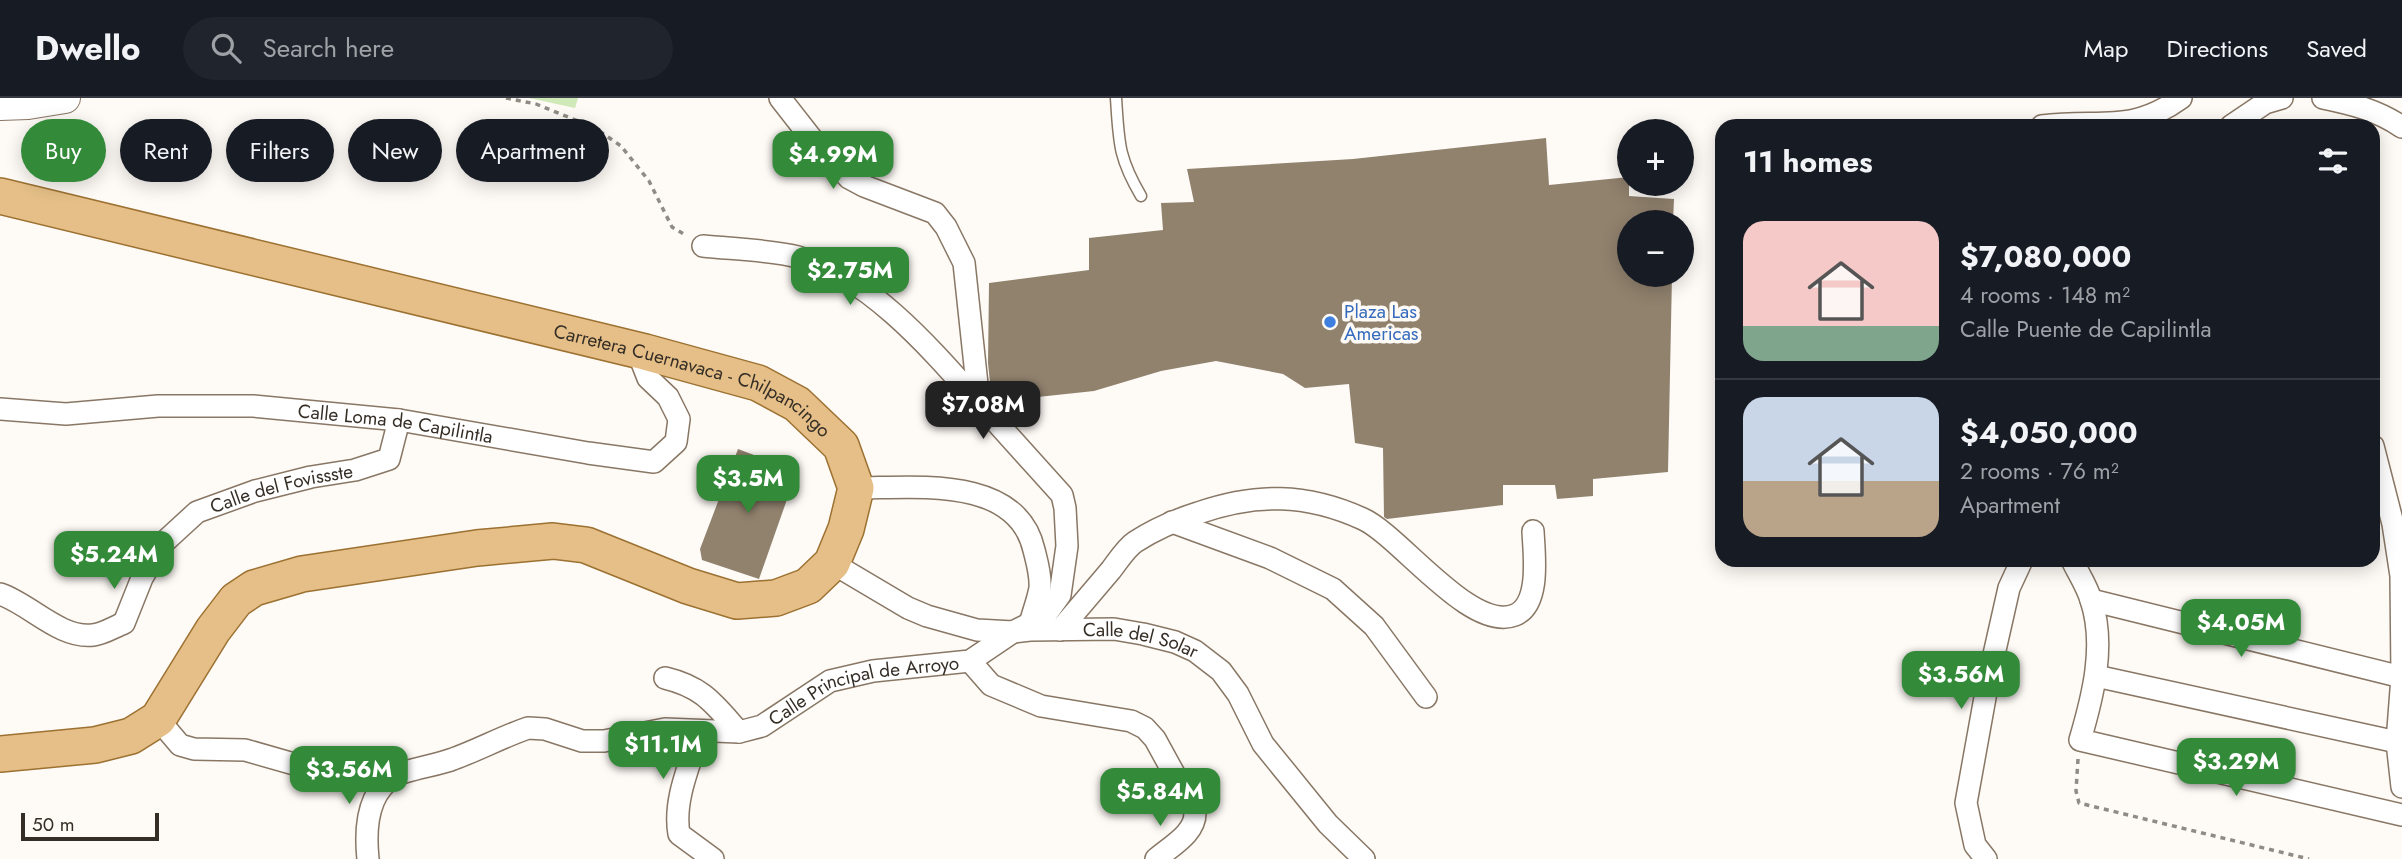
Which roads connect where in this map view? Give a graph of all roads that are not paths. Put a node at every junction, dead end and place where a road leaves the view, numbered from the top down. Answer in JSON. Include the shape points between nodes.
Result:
{"nodes":[{"id":1,"x":65,"y":98,"type":"edge"},
{"id":2,"x":779,"y":98,"type":"edge"},
{"id":3,"x":1116,"y":98,"type":"edge"},
{"id":4,"x":2181,"y":98,"type":"edge"},
{"id":5,"x":2282,"y":98,"type":"edge"},
{"id":6,"x":2323,"y":98,"type":"edge"},
{"id":7,"x":0,"y":105,"type":"edge"},
{"id":8,"x":2141,"y":119,"type":"edge"},
{"id":9,"x":2241,"y":119,"type":"edge"},
{"id":10,"x":2402,"y":127,"type":"edge"},
{"id":11,"x":1141,"y":195,"type":"dead end"},
{"id":12,"x":0,"y":196,"type":"edge"},
{"id":13,"x":703,"y":246,"type":"road end"},
{"id":14,"x":636,"y":350,"type":"junction"},
{"id":15,"x":979,"y":403,"type":"junction"},
{"id":16,"x":0,"y":410,"type":"edge"},
{"id":17,"x":399,"y":421,"type":"junction"},
{"id":18,"x":2380,"y":473,"type":"edge"},
{"id":19,"x":856,"y":488,"type":"junction"},
{"id":20,"x":1172,"y":522,"type":"junction"},
{"id":21,"x":1534,"y":531,"type":"dead end"},
{"id":22,"x":832,"y":563,"type":"junction"},
{"id":23,"x":2019,"y":567,"type":"edge"},
{"id":24,"x":2075,"y":567,"type":"edge"},
{"id":25,"x":0,"y":594,"type":"edge"},
{"id":26,"x":2091,"y":600,"type":"junction"},
{"id":27,"x":1022,"y":628,"type":"junction"},
{"id":28,"x":1059,"y":630,"type":"junction"},
{"id":29,"x":970,"y":661,"type":"junction"},
{"id":30,"x":2096,"y":676,"type":"junction"},
{"id":31,"x":2402,"y":677,"type":"edge"},
{"id":32,"x":664,"y":678,"type":"dead end"},
{"id":33,"x":1426,"y":697,"type":"dead end"},
{"id":34,"x":158,"y":719,"type":"junction"},
{"id":35,"x":700,"y":732,"type":"junction"},
{"id":36,"x":739,"y":732,"type":"junction"},
{"id":37,"x":2397,"y":742,"type":"junction"},
{"id":38,"x":0,"y":754,"type":"edge"},
{"id":39,"x":294,"y":764,"type":"dead end"},
{"id":40,"x":2402,"y":787,"type":"edge"},
{"id":41,"x":2402,"y":815,"type":"edge"},
{"id":42,"x":368,"y":859,"type":"edge"},
{"id":43,"x":713,"y":859,"type":"edge"},
{"id":44,"x":1156,"y":859,"type":"edge"},
{"id":45,"x":1364,"y":859,"type":"edge"},
{"id":46,"x":1986,"y":859,"type":"edge"}],
"edges":[{"from":1,"to":7,"type":"main road"},
{"from":2,"to":15,"type":"street","via":[[849,177],[935,213],[946,227],[964,263]]},
{"from":3,"to":11,"type":"lane","via":[[1119,147],[1125,169]]},
{"from":4,"to":8,"type":"street"},
{"from":5,"to":9,"type":"street"},
{"from":6,"to":10,"type":"street","via":[[2365,107]]},
{"from":12,"to":14,"type":"main road","name":"Carretera Cuernavaca - Chilpancingo"},
{"from":13,"to":15,"type":"street","name":"Calle Principal de Arroyo","via":[[798,257],[837,272],[887,308]]},
{"from":14,"to":17,"type":"street","name":"Calle Loma de Capilintla","via":[[648,378],[668,397],[679,419],[676,442],[654,462]]},
{"from":14,"to":19,"type":"main road","name":"Carretera Cuernavaca - Chilpancingo","via":[[758,383],[797,404],[841,446]]},
{"from":15,"to":27,"type":"street","name":"Calle Principal de Arroyo","via":[[1057,488],[1065,508],[1067,546],[1059,595],[1045,616]]},
{"from":16,"to":17,"type":"street","name":"Calle Loma de Capilintla","via":[[66,414],[158,406],[253,406]]},
{"from":17,"to":25,"type":"street","name":"Calle del Fovissste","via":[[389,459],[255,491],[197,512],[161,545],[124,623],[96,635],[76,635]]},
{"from":18,"to":31,"type":"street","via":[[2401,576]]},
{"from":19,"to":22,"type":"main road"},
{"from":19,"to":27,"type":"street","via":[[968,492],[1002,503],[1022,521],[1034,549],[1040,587]]},
{"from":20,"to":21,"type":"street","via":[[1231,502],[1270,498],[1315,502],[1365,520],[1468,606],[1492,615],[1514,615],[1527,606],[1535,580]]},
{"from":20,"to":28,"type":"street","via":[[1133,543]]},
{"from":20,"to":33,"type":"street","via":[[1270,558],[1333,589],[1374,626]]},
{"from":22,"to":27,"type":"street","name":"Calle del Solar","via":[[927,616],[977,630]]},
{"from":22,"to":34,"type":"main road","via":[[808,586],[776,598],[737,601],[586,545],[553,541],[302,574],[254,588],[236,600]]},
{"from":23,"to":46,"type":"street","via":[[2009,588],[1988,681],[1966,803],[1975,845]]},
{"from":24,"to":26,"type":"street"},
{"from":26,"to":30,"type":"street","via":[[2097,634]]},
{"from":26,"to":31,"type":"street"},
{"from":27,"to":28,"type":"street","name":"Calle del Solar"},
{"from":27,"to":29,"type":"street","name":"Calle Principal de Arroyo"},
{"from":28,"to":45,"type":"street","name":"Calle del Solar","via":[[1124,631],[1195,651],[1221,671],[1263,744],[1328,824]]},
{"from":29,"to":36,"type":"street","name":"Calle Principal de Arroyo","via":[[873,671],[830,681],[762,726]]},
{"from":29,"to":44,"type":"street","via":[[991,685],[1041,706],[1131,721],[1146,728],[1196,820]]},
{"from":30,"to":37,"type":"street"},
{"from":30,"to":41,"type":"street","via":[[2080,740]]},
{"from":31,"to":37,"type":"street"},
{"from":32,"to":36,"type":"street","via":[[686,683],[710,699]]},
{"from":34,"to":38,"type":"main road","via":[[131,737],[95,745]]},
{"from":34,"to":39,"type":"street","via":[[180,745],[245,750]]},
{"from":35,"to":36,"type":"street","name":"Calle Principal de Arroyo"},
{"from":35,"to":42,"type":"street","name":"Calle Principal de Arroyo","via":[[665,729],[582,741],[528,728],[435,766],[396,775],[376,794],[368,814]]},
{"from":35,"to":43,"type":"street","via":[[676,810],[678,834]]},
{"from":37,"to":40,"type":"street"}]}
